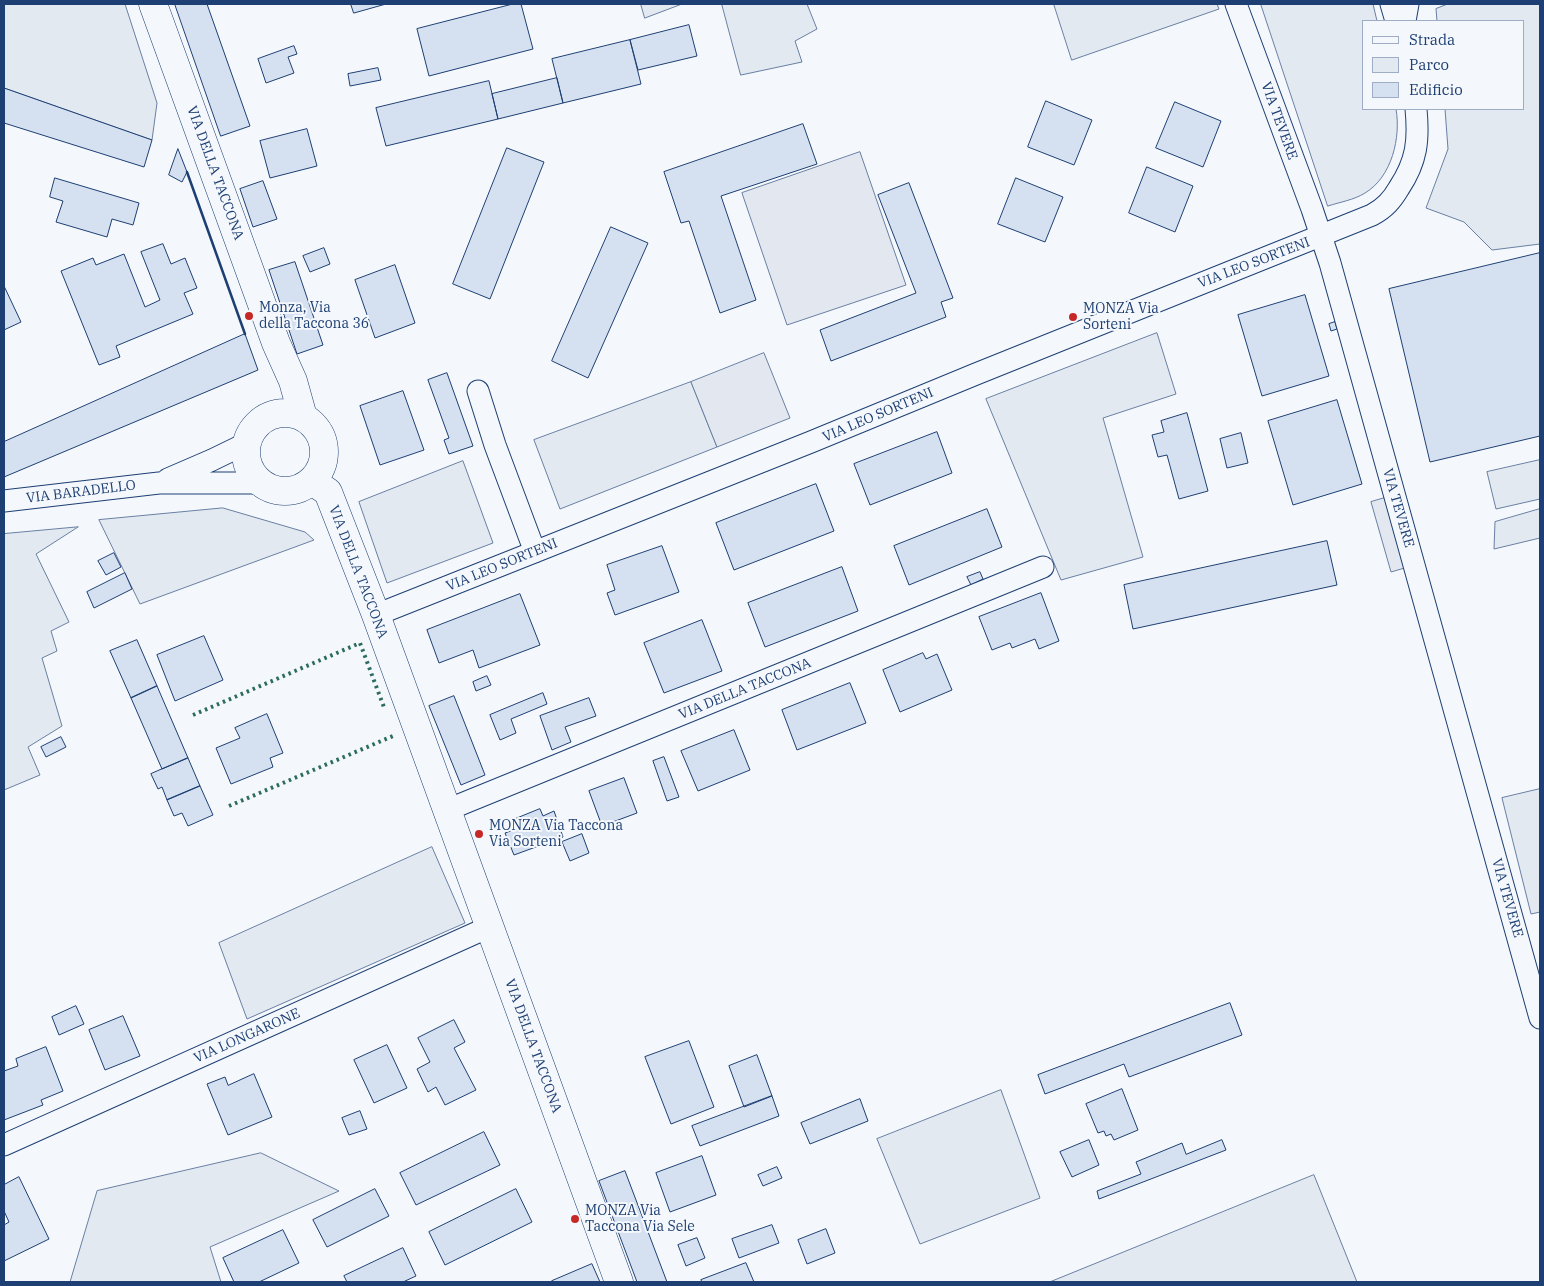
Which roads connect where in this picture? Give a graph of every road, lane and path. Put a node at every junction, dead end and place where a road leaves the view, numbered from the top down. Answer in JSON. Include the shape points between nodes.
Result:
{"nodes":[{"id":1,"x":153,"y":4,"type":"edge"},
{"id":2,"x":1236,"y":4,"type":"edge"},
{"id":3,"x":1391,"y":4,"type":"edge"},
{"id":4,"x":1408,"y":4,"type":"edge"},
{"id":5,"x":1396,"y":20,"type":"edge"},
{"id":6,"x":1405,"y":20,"type":"edge"},
{"id":7,"x":1416,"y":110,"type":"edge"},
{"id":8,"x":1321,"y":236,"type":"junction"},
{"id":9,"x":276,"y":343,"type":"junction"},
{"id":10,"x":478,"y":391,"type":"dead end"},
{"id":11,"x":272,"y":416,"type":"junction"},
{"id":12,"x":303,"y":418,"type":"junction"},
{"id":13,"x":247,"y":443,"type":"junction"},
{"id":14,"x":312,"y":481,"type":"junction"},
{"id":15,"x":159,"y":483,"type":"junction"},
{"id":16,"x":261,"y":483,"type":"junction"},
{"id":17,"x":4,"y":501,"type":"edge"},
{"id":18,"x":535,"y":552,"type":"junction"},
{"id":19,"x":1043,"y":567,"type":"dead end"},
{"id":20,"x":376,"y":615,"type":"junction"},
{"id":21,"x":447,"y":810,"type":"junction"},
{"id":22,"x":489,"y":928,"type":"junction"},
{"id":23,"x":1540,"y":1018,"type":"edge"},
{"id":24,"x":4,"y":1145,"type":"edge"},
{"id":25,"x":619,"y":1282,"type":"edge"}],
"edges":[{"from":1,"to":9,"type":"main road","name":"VIA DELLA TACCONA"},
{"from":2,"to":8,"type":"street","name":"VIA TEVERE"},
{"from":3,"to":5,"type":"street"},
{"from":4,"to":6,"type":"street"},
{"from":7,"to":8,"type":"street","name":"VIA LEO SORTENI","via":[[1418,129],[1414,161],[1391,200],[1380,211]]},
{"from":8,"to":18,"type":"street","name":"VIA LEO SORTENI"},
{"from":8,"to":23,"type":"street","name":"VIA TEVERE"},
{"from":9,"to":11,"type":"main road","name":"VIA DELLA TACCONA","via":[[278,384]]},
{"from":9,"to":12,"type":"main road","name":"VIA DELLA TACCONA","via":[[293,381]]},
{"from":10,"to":18,"type":"street","via":[[494,445]]},
{"from":11,"to":12,"type":"main road","via":[[282,413]]},
{"from":11,"to":13,"type":"main road","via":[[252,431]]},
{"from":12,"to":14,"type":"main road","name":"VIA DELLA TACCONA","via":[[313,425],[324,447],[320,471]]},
{"from":13,"to":15,"type":"street","name":"VIA BARADELLO"},
{"from":13,"to":16,"type":"main road","via":[[248,465]]},
{"from":14,"to":16,"type":"main road","via":[[292,491],[270,489]]},
{"from":14,"to":20,"type":"main road","name":"VIA DELLA TACCONA","via":[[328,492]]},
{"from":15,"to":16,"type":"street","name":"VIA BARADELLO"},
{"from":15,"to":17,"type":"street","name":"VIA BARADELLO"},
{"from":18,"to":20,"type":"street","name":"VIA LEO SORTENI"},
{"from":19,"to":21,"type":"street","name":"VIA DELLA TACCONA"},
{"from":20,"to":21,"type":"main road","name":"VIA DELLA TACCONA"},
{"from":21,"to":22,"type":"main road","name":"VIA DELLA TACCONA"},
{"from":22,"to":24,"type":"street","name":"VIA LONGARONE"},
{"from":22,"to":25,"type":"main road","name":"VIA DELLA TACCONA"}]}
